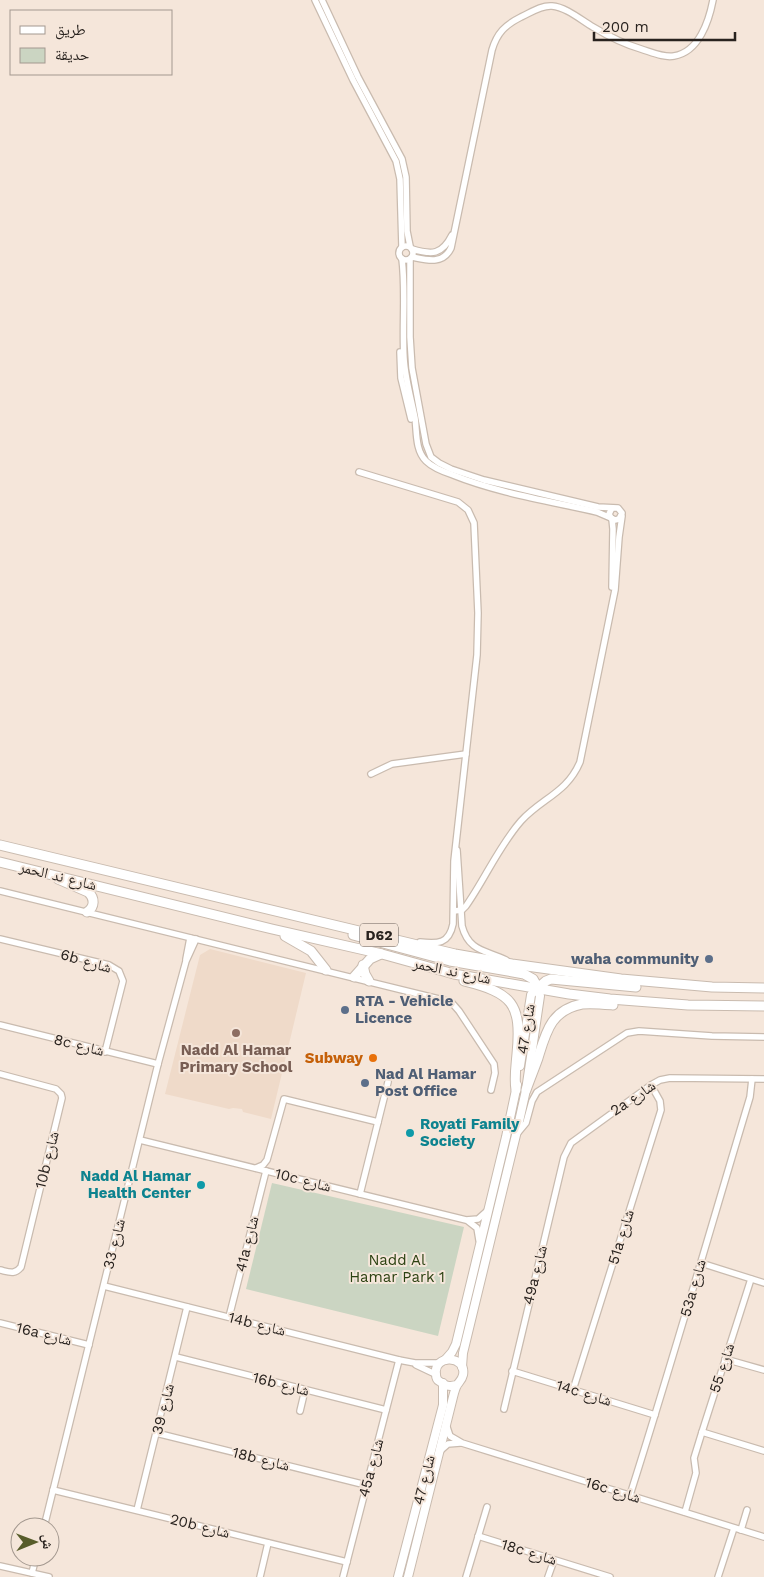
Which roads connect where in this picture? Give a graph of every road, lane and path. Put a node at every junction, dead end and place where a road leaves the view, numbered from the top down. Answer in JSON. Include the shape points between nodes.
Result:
{"nodes":[{"id":1,"x":315,"y":0,"type":"edge"},
{"id":2,"x":322,"y":0,"type":"edge"},
{"id":3,"x":714,"y":0,"type":"edge"},
{"id":4,"x":455,"y":228,"type":"junction"},
{"id":5,"x":402,"y":247,"type":"junction"},
{"id":6,"x":411,"y":248,"type":"junction"},
{"id":7,"x":411,"y":258,"type":"junction"},
{"id":8,"x":402,"y":259,"type":"junction"},
{"id":9,"x":358,"y":472,"type":"dead end"},
{"id":10,"x":612,"y":508,"type":"junction"},
{"id":11,"x":622,"y":516,"type":"junction"},
{"id":12,"x":611,"y":518,"type":"junction"},
{"id":13,"x":611,"y":612,"type":"junction"},
{"id":14,"x":466,"y":754,"type":"junction"},
{"id":15,"x":370,"y":774,"type":"dead end"},
{"id":16,"x":0,"y":845,"type":"edge"},
{"id":17,"x":456,"y":845,"type":"junction"},
{"id":18,"x":0,"y":862,"type":"edge"},
{"id":19,"x":45,"y":872,"type":"junction"},
{"id":20,"x":0,"y":891,"type":"edge"},
{"id":21,"x":258,"y":906,"type":"junction"},
{"id":22,"x":462,"y":910,"type":"junction"},
{"id":23,"x":87,"y":912,"type":"junction"},
{"id":24,"x":454,"y":912,"type":"junction"},
{"id":25,"x":272,"y":929,"type":"junction"},
{"id":26,"x":193,"y":938,"type":"junction"},
{"id":27,"x":388,"y":938,"type":"junction"},
{"id":28,"x":0,"y":939,"type":"edge"},
{"id":29,"x":382,"y":954,"type":"junction"},
{"id":30,"x":417,"y":964,"type":"junction"},
{"id":31,"x":512,"y":964,"type":"junction"},
{"id":32,"x":364,"y":965,"type":"junction"},
{"id":33,"x":326,"y":970,"type":"junction"},
{"id":34,"x":354,"y":977,"type":"junction"},
{"id":35,"x":369,"y":981,"type":"junction"},
{"id":36,"x":712,"y":987,"type":"junction"},
{"id":37,"x":538,"y":988,"type":"junction"},
{"id":38,"x":764,"y":988,"type":"edge"},
{"id":39,"x":650,"y":1002,"type":"junction"},
{"id":40,"x":764,"y":1006,"type":"edge"},
{"id":41,"x":0,"y":1025,"type":"edge"},
{"id":42,"x":764,"y":1037,"type":"edge"},
{"id":43,"x":105,"y":1052,"type":"junction"},
{"id":44,"x":158,"y":1064,"type":"junction"},
{"id":45,"x":0,"y":1074,"type":"edge"},
{"id":46,"x":752,"y":1079,"type":"junction"},
{"id":47,"x":764,"y":1079,"type":"edge"},
{"id":48,"x":388,"y":1082,"type":"dead end"},
{"id":49,"x":651,"y":1085,"type":"junction"},
{"id":50,"x":491,"y":1090,"type":"dead end"},
{"id":51,"x":521,"y":1090,"type":"junction"},
{"id":52,"x":378,"y":1122,"type":"junction"},
{"id":53,"x":516,"y":1135,"type":"junction"},
{"id":54,"x":140,"y":1140,"type":"junction"},
{"id":55,"x":571,"y":1143,"type":"joint"},
{"id":56,"x":271,"y":1150,"type":"junction"},
{"id":57,"x":256,"y":1168,"type":"junction"},
{"id":58,"x":266,"y":1171,"type":"junction"},
{"id":59,"x":279,"y":1174,"type":"junction"},
{"id":60,"x":360,"y":1194,"type":"junction"},
{"id":61,"x":488,"y":1210,"type":"junction"},
{"id":62,"x":466,"y":1220,"type":"junction"},
{"id":63,"x":479,"y":1244,"type":"junction"},
{"id":64,"x":701,"y":1263,"type":"junction"},
{"id":65,"x":0,"y":1270,"type":"edge"},
{"id":66,"x":751,"y":1279,"type":"junction"},
{"id":67,"x":764,"y":1283,"type":"edge"},
{"id":68,"x":104,"y":1286,"type":"junction"},
{"id":69,"x":187,"y":1307,"type":"junction"},
{"id":70,"x":229,"y":1318,"type":"junction"},
{"id":71,"x":0,"y":1323,"type":"edge"},
{"id":72,"x":89,"y":1345,"type":"junction"},
{"id":73,"x":176,"y":1357,"type":"junction"},
{"id":74,"x":725,"y":1359,"type":"junction"},
{"id":75,"x":398,"y":1360,"type":"junction"},
{"id":76,"x":442,"y":1361,"type":"junction"},
{"id":77,"x":409,"y":1362,"type":"junction"},
{"id":78,"x":462,"y":1367,"type":"junction"},
{"id":79,"x":764,"y":1370,"type":"edge"},
{"id":80,"x":512,"y":1371,"type":"junction"},
{"id":81,"x":435,"y":1374,"type":"junction"},
{"id":82,"x":443,"y":1383,"type":"junction"},
{"id":83,"x":457,"y":1385,"type":"junction"},
{"id":84,"x":305,"y":1390,"type":"junction"},
{"id":85,"x":573,"y":1390,"type":"junction"},
{"id":86,"x":504,"y":1408,"type":"dead end"},
{"id":87,"x":386,"y":1410,"type":"junction"},
{"id":88,"x":300,"y":1411,"type":"dead end"},
{"id":89,"x":655,"y":1415,"type":"junction"},
{"id":90,"x":446,"y":1424,"type":"junction"},
{"id":91,"x":702,"y":1432,"type":"junction"},
{"id":92,"x":156,"y":1433,"type":"junction"},
{"id":93,"x":462,"y":1443,"type":"junction"},
{"id":94,"x":764,"y":1451,"type":"edge"},
{"id":95,"x":439,"y":1453,"type":"junction"},
{"id":96,"x":366,"y":1485,"type":"junction"},
{"id":97,"x":53,"y":1490,"type":"junction"},
{"id":98,"x":630,"y":1495,"type":"junction"},
{"id":99,"x":487,"y":1507,"type":"dead end"},
{"id":100,"x":137,"y":1510,"type":"junction"},
{"id":101,"x":747,"y":1510,"type":"dead end"},
{"id":102,"x":686,"y":1512,"type":"junction"},
{"id":103,"x":46,"y":1517,"type":"edge"},
{"id":104,"x":734,"y":1528,"type":"junction"},
{"id":105,"x":740,"y":1530,"type":"junction"},
{"id":106,"x":478,"y":1536,"type":"junction"},
{"id":107,"x":764,"y":1537,"type":"edge"},
{"id":108,"x":268,"y":1542,"type":"junction"},
{"id":109,"x":554,"y":1560,"type":"junction"},
{"id":110,"x":347,"y":1562,"type":"junction"},
{"id":111,"x":0,"y":1566,"type":"edge"},
{"id":112,"x":34,"y":1567,"type":"edge"},
{"id":113,"x":32,"y":1573,"type":"junction"},
{"id":114,"x":48,"y":1577,"type":"edge"},
{"id":115,"x":260,"y":1577,"type":"edge"},
{"id":116,"x":343,"y":1577,"type":"edge"},
{"id":117,"x":398,"y":1577,"type":"edge"},
{"id":118,"x":408,"y":1577,"type":"edge"},
{"id":119,"x":466,"y":1577,"type":"edge"},
{"id":120,"x":548,"y":1577,"type":"edge"},
{"id":121,"x":610,"y":1577,"type":"edge"},
{"id":122,"x":718,"y":1577,"type":"edge"}],
"edges":[{"from":1,"to":5,"type":"street","via":[[345,66],[396,162],[400,179]]},
{"from":2,"to":6,"type":"street","via":[[402,159]]},
{"from":3,"to":4,"type":"street","via":[[698,40],[687,51],[674,56],[632,46],[555,6],[539,8],[502,29],[492,50]]},
{"from":4,"to":6,"type":"street","via":[[447,244],[438,251],[428,253]]},
{"from":4,"to":7,"type":"street","via":[[451,248],[445,257],[434,261]]},
{"from":5,"to":6,"type":"street"},
{"from":5,"to":8,"type":"street","via":[[399,253]]},
{"from":6,"to":7,"type":"street","via":[[414,253]]},
{"from":7,"to":8,"type":"street"},
{"from":7,"to":10,"type":"street","via":[[412,368],[427,448],[432,457],[459,472],[484,480],[598,508]]},
{"from":8,"to":12,"type":"street","via":[[405,372],[421,455],[428,463],[464,480]]},
{"from":9,"to":14,"type":"street","via":[[458,502],[473,518],[478,634]]},
{"from":10,"to":11,"type":"street","via":[[620,509]]},
{"from":10,"to":12,"type":"street"},
{"from":11,"to":12,"type":"street","via":[[618,520]]},
{"from":11,"to":13,"type":"street"},
{"from":12,"to":13,"type":"street"},
{"from":13,"to":22,"type":"street","via":[[576,771],[565,786],[521,821]]},
{"from":14,"to":15,"type":"street","via":[[392,764]]},
{"from":14,"to":17,"type":"street"},
{"from":16,"to":21,"type":"main road","name":"شارع ند الحمر","number":"D62"},
{"from":17,"to":22,"type":"street"},
{"from":17,"to":24,"type":"street"},
{"from":18,"to":19,"type":"main road","name":"شارع ند الحمر","number":"D62"},
{"from":19,"to":23,"type":"main road","via":[[90,894],[94,903]]},
{"from":19,"to":25,"type":"main road","name":"شارع ند الحمر","number":"D62"},
{"from":20,"to":23,"type":"street","name":"شارع ند الحمر"},
{"from":21,"to":27,"type":"main road","name":"شارع ند الحمر","number":"D62"},
{"from":21,"to":37,"type":"main road","via":[[277,915],[433,956],[524,974],[533,979]]},
{"from":22,"to":24,"type":"street"},
{"from":22,"to":31,"type":"street","via":[[464,933],[472,945]]},
{"from":23,"to":26,"type":"street","name":"شارع ند الحمر"},
{"from":24,"to":27,"type":"street","via":[[449,937],[441,942]]},
{"from":25,"to":29,"type":"main road","name":"شارع ند الحمر","number":"D62"},
{"from":25,"to":33,"type":"main road","via":[[311,950]]},
{"from":26,"to":33,"type":"street","name":"شارع ند الحمر"},
{"from":26,"to":44,"type":"street","name":"شارع 33"},
{"from":27,"to":31,"type":"main road","name":"شارع ند الحمر","number":"D62"},
{"from":28,"to":43,"type":"street","name":"6b شارع","via":[[106,964],[119,970],[123,981]]},
{"from":29,"to":30,"type":"main road","name":"شارع ند الحمر","number":"D62"},
{"from":29,"to":32,"type":"main road"},
{"from":30,"to":37,"type":"main road","name":"شارع ند الحمر","number":"D62","via":[[454,974]]},
{"from":30,"to":51,"type":"main road","via":[[425,971],[487,987],[511,1004],[520,1029],[515,1080]]},
{"from":31,"to":36,"type":"main road","name":"شارع ند الحمر","number":"D62","via":[[621,980]]},
{"from":32,"to":34,"type":"main road"},
{"from":32,"to":35,"type":"main road"},
{"from":33,"to":34,"type":"street","name":"شارع ند الحمر"},
{"from":34,"to":35,"type":"street","name":"شارع ند الحمر"},
{"from":35,"to":50,"type":"street","name":"شارع ند الحمر","via":[[431,996],[456,1006],[492,1061],[495,1073]]},
{"from":36,"to":37,"type":"main road","via":[[627,986],[557,979],[546,981]]},
{"from":36,"to":38,"type":"main road","name":"شارع ند الحمر","number":"D62"},
{"from":37,"to":39,"type":"main road","name":"شارع ند الحمر","number":"D62"},
{"from":37,"to":51,"type":"street","name":"شارع 47","via":[[531,995]]},
{"from":39,"to":40,"type":"main road","name":"شارع ند الحمر","number":"D62"},
{"from":39,"to":51,"type":"main road","via":[[587,1004],[560,1014],[546,1032]]},
{"from":41,"to":43,"type":"street","name":"8c شارع"},
{"from":42,"to":53,"type":"street","via":[[627,1033],[538,1092],[526,1123]]},
{"from":43,"to":44,"type":"street","name":"8c شارع"},
{"from":44,"to":54,"type":"street","name":"شارع 33"},
{"from":45,"to":65,"type":"street","name":"10b شارع","via":[[56,1089],[62,1098],[21,1267],[11,1273]]},
{"from":46,"to":47,"type":"street","name":"2a شارع"},
{"from":46,"to":49,"type":"street","name":"2a شارع","via":[[670,1078]]},
{"from":46,"to":64,"type":"street","name":"53a شارع","via":[[750,1097]]},
{"from":48,"to":52,"type":"street"},
{"from":49,"to":55,"type":"street","name":"2a شارع"},
{"from":49,"to":85,"type":"street","name":"51a شارع","via":[[661,1110]]},
{"from":51,"to":53,"type":"street","name":"شارع 47"},
{"from":51,"to":61,"type":"street","name":"شارع 47"},
{"from":52,"to":56,"type":"street","via":[[284,1099]]},
{"from":52,"to":60,"type":"street"},
{"from":53,"to":78,"type":"street","name":"شارع 47"},
{"from":54,"to":57,"type":"street","name":"10c شارع"},
{"from":54,"to":68,"type":"street","name":"شارع 33"},
{"from":55,"to":80,"type":"street","name":"49a شارع","via":[[564,1157]]},
{"from":56,"to":57,"type":"street","via":[[265,1163]]},
{"from":56,"to":59,"type":"street","via":[[271,1166]]},
{"from":57,"to":58,"type":"street","name":"10c شارع"},
{"from":58,"to":59,"type":"street","name":"10c شارع"},
{"from":58,"to":70,"type":"street","name":"41a شارع"},
{"from":59,"to":60,"type":"street","name":"10c شارع"},
{"from":60,"to":62,"type":"street","name":"10c شارع"},
{"from":61,"to":62,"type":"street","via":[[478,1219]]},
{"from":61,"to":63,"type":"street","name":"شارع 47"},
{"from":62,"to":63,"type":"street","via":[[477,1228]]},
{"from":63,"to":76,"type":"street","name":"شارع 47","via":[[456,1344]]},
{"from":64,"to":66,"type":"street"},
{"from":64,"to":89,"type":"street","name":"53a شارع"},
{"from":66,"to":67,"type":"street"},
{"from":66,"to":74,"type":"street","name":"شارع 55"},
{"from":68,"to":69,"type":"street","name":"14b شارع"},
{"from":68,"to":72,"type":"street","name":"شارع 33"},
{"from":69,"to":70,"type":"street","name":"14b شارع"},
{"from":69,"to":73,"type":"street","name":"شارع 39"},
{"from":70,"to":75,"type":"street","name":"14b شارع"},
{"from":71,"to":72,"type":"street","name":"16a شارع"},
{"from":72,"to":97,"type":"street","name":"شارع 33"},
{"from":73,"to":84,"type":"street","name":"16b شارع"},
{"from":73,"to":92,"type":"street","name":"شارع 39"},
{"from":74,"to":79,"type":"street"},
{"from":74,"to":91,"type":"street","name":"شارع 55"},
{"from":75,"to":77,"type":"street","name":"14b شارع"},
{"from":75,"to":87,"type":"street","name":"45a شارع"},
{"from":76,"to":77,"type":"street","name":"14b شارع"},
{"from":76,"to":78,"type":"street","via":[[457,1361]]},
{"from":76,"to":81,"type":"street"},
{"from":77,"to":81,"type":"street","name":"14b شارع"},
{"from":78,"to":83,"type":"street","via":[[462,1377]]},
{"from":80,"to":85,"type":"street","name":"14c شارع"},
{"from":80,"to":86,"type":"street","name":"49a شارع"},
{"from":81,"to":82,"type":"street"},
{"from":82,"to":83,"type":"street","via":[[448,1387]]},
{"from":82,"to":117,"type":"street","name":"شارع 47","via":[[443,1405]]},
{"from":83,"to":90,"type":"street","name":"شارع 47"},
{"from":84,"to":87,"type":"street","name":"16b شارع"},
{"from":84,"to":88,"type":"street"},
{"from":85,"to":89,"type":"street","name":"14c شارع"},
{"from":87,"to":96,"type":"street","name":"45a شارع"},
{"from":89,"to":98,"type":"street","name":"53a شارع"},
{"from":90,"to":93,"type":"street","via":[[450,1436]]},
{"from":90,"to":95,"type":"street","name":"شارع 47"},
{"from":91,"to":94,"type":"street"},
{"from":91,"to":102,"type":"street","name":"شارع 55","via":[[694,1458],[696,1473]]},
{"from":92,"to":96,"type":"street","name":"18b شارع"},
{"from":92,"to":100,"type":"street","name":"شارع 39"},
{"from":93,"to":95,"type":"street","via":[[448,1444]]},
{"from":93,"to":98,"type":"street","name":"16c شارع"},
{"from":95,"to":118,"type":"street","name":"شارع 47"},
{"from":96,"to":110,"type":"street","name":"45a شارع"},
{"from":97,"to":100,"type":"street","name":"20b شارع"},
{"from":97,"to":103,"type":"street","name":"شارع 33"},
{"from":98,"to":102,"type":"street","name":"16c شارع"},
{"from":99,"to":106,"type":"street"},
{"from":100,"to":108,"type":"street","name":"20b شارع"},
{"from":101,"to":105,"type":"street"},
{"from":102,"to":104,"type":"street","name":"16c شارع"},
{"from":104,"to":105,"type":"street","name":"16c شارع"},
{"from":104,"to":122,"type":"street"},
{"from":105,"to":107,"type":"street","name":"16c شارع"},
{"from":106,"to":109,"type":"street","name":"18c شارع"},
{"from":106,"to":119,"type":"street"},
{"from":108,"to":110,"type":"street","name":"20b شارع"},
{"from":108,"to":115,"type":"street"},
{"from":109,"to":120,"type":"street"},
{"from":109,"to":121,"type":"street","name":"18c شارع"},
{"from":110,"to":116,"type":"street","name":"45a شارع"},
{"from":111,"to":113,"type":"street"},
{"from":112,"to":113,"type":"street"},
{"from":113,"to":114,"type":"street"}]}
